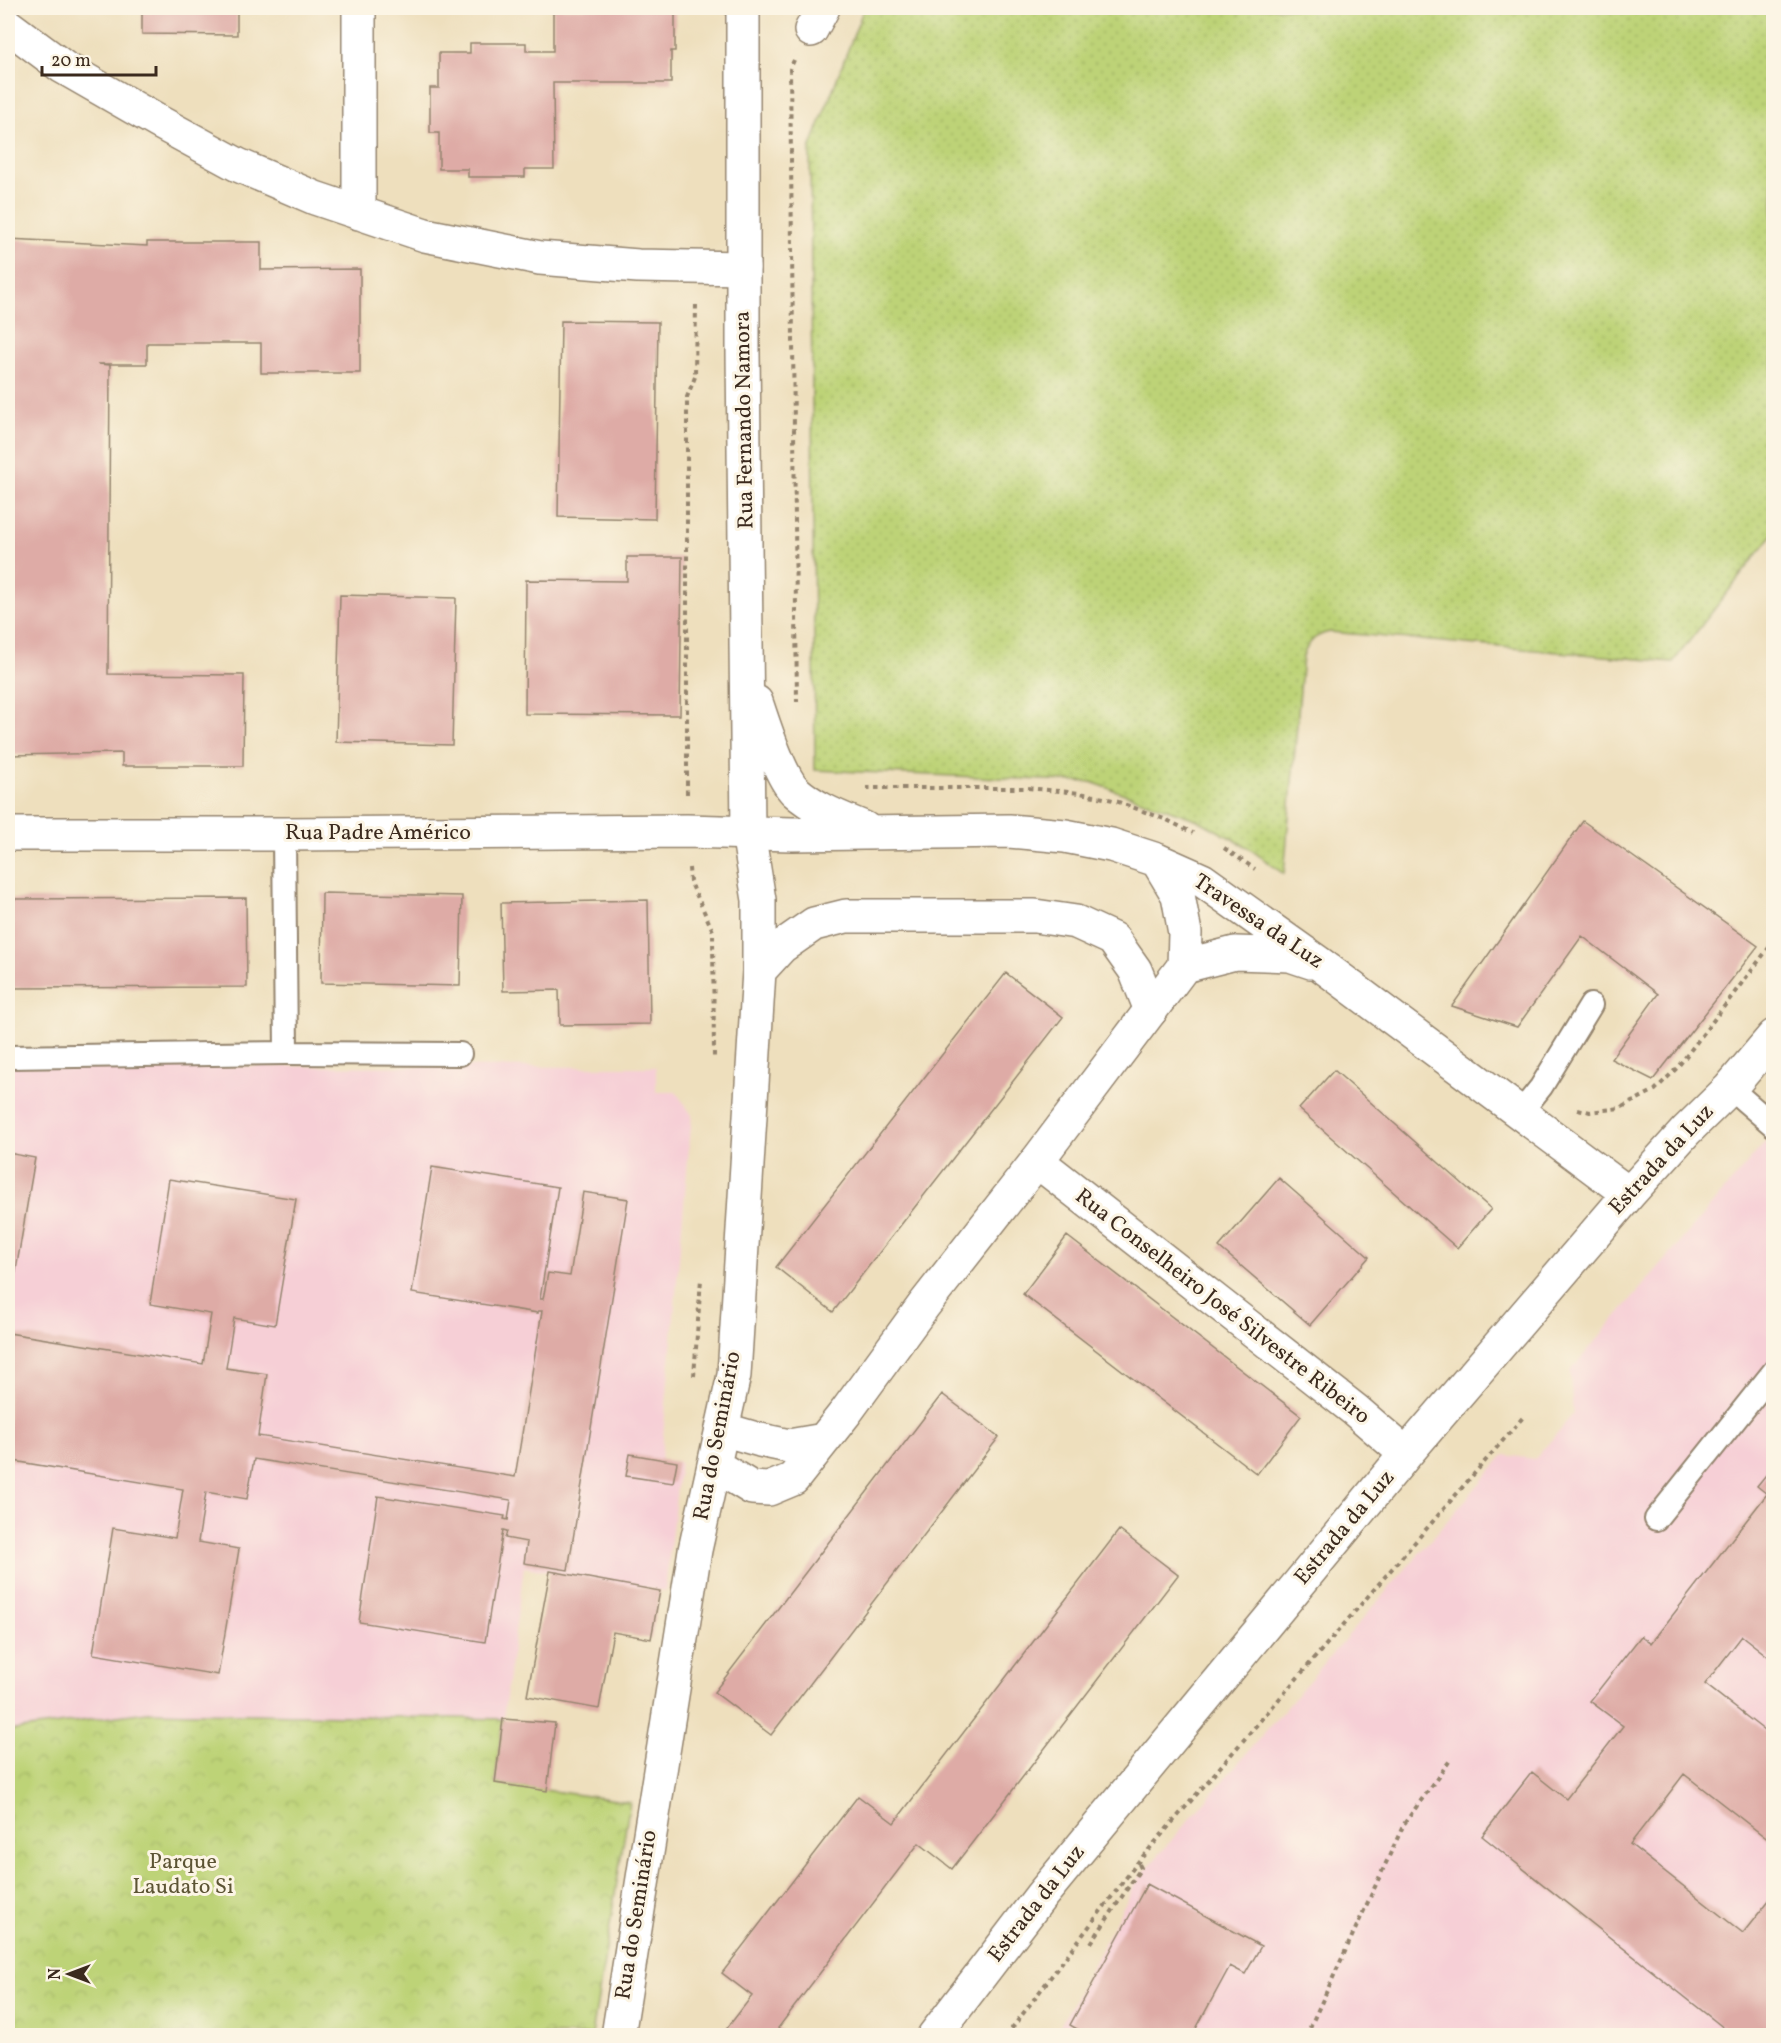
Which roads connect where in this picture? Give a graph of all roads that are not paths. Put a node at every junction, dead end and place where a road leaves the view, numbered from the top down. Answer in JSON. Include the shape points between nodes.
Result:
{"nodes":[{"id":1,"x":359,"y":8,"type":"edge"},
{"id":2,"x":743,"y":8,"type":"edge"},
{"id":3,"x":8,"y":26,"type":"edge"},
{"id":4,"x":359,"y":213,"type":"junction"},
{"id":5,"x":743,"y":268,"type":"junction"},
{"id":6,"x":748,"y":676,"type":"junction"},
{"id":7,"x":748,"y":832,"type":"junction"},
{"id":8,"x":877,"y":832,"type":"junction"},
{"id":9,"x":8,"y":834,"type":"edge"},
{"id":10,"x":284,"y":834,"type":"junction"},
{"id":11,"x":1157,"y":860,"type":"junction"},
{"id":12,"x":1320,"y":964,"type":"junction"},
{"id":13,"x":1184,"y":966,"type":"junction"},
{"id":14,"x":759,"y":971,"type":"junction"},
{"id":15,"x":1592,"y":1005,"type":"dead end"},
{"id":16,"x":1151,"y":1010,"type":"junction"},
{"id":17,"x":1773,"y":1036,"type":"edge"},
{"id":18,"x":286,"y":1053,"type":"junction"},
{"id":19,"x":460,"y":1054,"type":"dead end"},
{"id":20,"x":8,"y":1057,"type":"edge"},
{"id":21,"x":1730,"y":1088,"type":"junction"},
{"id":22,"x":1531,"y":1100,"type":"junction"},
{"id":23,"x":1773,"y":1126,"type":"edge"},
{"id":24,"x":1037,"y":1161,"type":"junction"},
{"id":25,"x":1629,"y":1194,"type":"junction"},
{"id":26,"x":1773,"y":1371,"type":"edge"},
{"id":27,"x":722,"y":1429,"type":"junction"},
{"id":28,"x":824,"y":1440,"type":"junction"},
{"id":29,"x":1406,"y":1454,"type":"junction"},
{"id":30,"x":714,"y":1465,"type":"junction"},
{"id":31,"x":1656,"y":1518,"type":"dead end"},
{"id":32,"x":618,"y":2036,"type":"edge"},
{"id":33,"x":934,"y":2036,"type":"edge"}],
"edges":[{"from":1,"to":4,"type":"street"},
{"from":2,"to":5,"type":"street","name":"Rua Fernando Namora"},
{"from":3,"to":4,"type":"street","via":[[63,67],[238,165]]},
{"from":4,"to":5,"type":"street","via":[[425,235],[540,258],[638,266]]},
{"from":5,"to":6,"type":"street","name":"Rua Fernando Namora"},
{"from":6,"to":7,"type":"street","name":"Rua Fernando Namora"},
{"from":6,"to":8,"type":"street","via":[[775,756],[794,790],[830,815]]},
{"from":7,"to":8,"type":"street","name":"Travessa da Luz"},
{"from":7,"to":10,"type":"street","name":"Rua Padre Américo"},
{"from":7,"to":14,"type":"street","name":"Rua do Seminário","via":[[759,900]]},
{"from":8,"to":11,"type":"street","name":"Travessa da Luz","via":[[1009,831],[1065,836]]},
{"from":9,"to":10,"type":"street","name":"Rua Padre Américo"},
{"from":10,"to":18,"type":"lane"},
{"from":11,"to":12,"type":"street","name":"Travessa da Luz","via":[[1202,880]]},
{"from":11,"to":13,"type":"street","via":[[1178,895],[1185,933]]},
{"from":12,"to":13,"type":"street","via":[[1290,955],[1235,953]]},
{"from":12,"to":22,"type":"street","name":"Travessa da Luz"},
{"from":13,"to":16,"type":"street"},
{"from":14,"to":16,"type":"street","via":[[781,947],[814,924],[846,916],[1035,916],[1076,922],[1113,939],[1135,970]]},
{"from":14,"to":27,"type":"street","name":"Rua do Seminário","via":[[734,1375]]},
{"from":15,"to":22,"type":"lane"},
{"from":16,"to":24,"type":"street"},
{"from":17,"to":21,"type":"street","name":"Estrada da Luz"},
{"from":18,"to":19,"type":"lane"},
{"from":18,"to":20,"type":"lane"},
{"from":21,"to":23,"type":"lane"},
{"from":21,"to":25,"type":"street","name":"Estrada da Luz"},
{"from":22,"to":25,"type":"street","name":"Travessa da Luz"},
{"from":24,"to":28,"type":"street"},
{"from":24,"to":29,"type":"street","name":"Rua Conselheiro José Silvestre Ribeiro"},
{"from":25,"to":29,"type":"street","name":"Estrada da Luz"},
{"from":26,"to":31,"type":"lane"},
{"from":27,"to":28,"type":"street","via":[[789,1446]]},
{"from":27,"to":30,"type":"street","name":"Rua do Seminário"},
{"from":28,"to":30,"type":"street","via":[[793,1479],[769,1489],[752,1488]]},
{"from":29,"to":33,"type":"street","name":"Estrada da Luz","via":[[1041,1896]]},
{"from":30,"to":32,"type":"street","name":"Rua do Seminário","via":[[695,1550]]}]}
